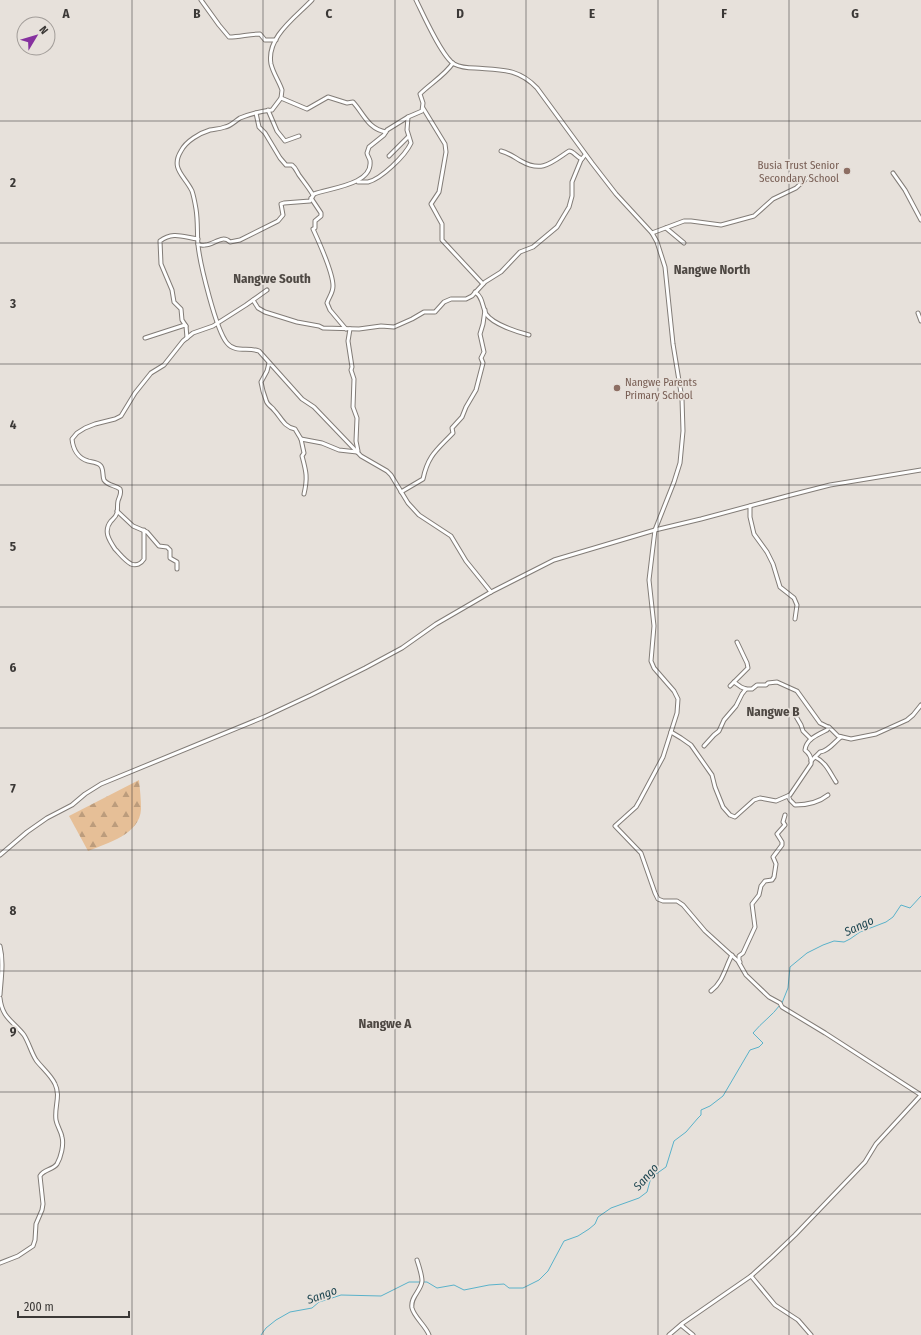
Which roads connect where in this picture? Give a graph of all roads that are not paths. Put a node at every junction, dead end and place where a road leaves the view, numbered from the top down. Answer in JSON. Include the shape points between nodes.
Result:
{"nodes":[{"id":1,"x":201,"y":0,"type":"edge"},
{"id":2,"x":312,"y":0,"type":"edge"},
{"id":3,"x":416,"y":0,"type":"edge"},
{"id":4,"x":276,"y":40,"type":"junction"},
{"id":5,"x":453,"y":63,"type":"junction"},
{"id":6,"x":281,"y":98,"type":"junction"},
{"id":7,"x":423,"y":108,"type":"junction"},
{"id":8,"x":268,"y":110,"type":"junction"},
{"id":9,"x":256,"y":113,"type":"junction"},
{"id":10,"x":408,"y":117,"type":"junction"},
{"id":11,"x":386,"y":132,"type":"junction"},
{"id":12,"x":299,"y":136,"type":"dead end"},
{"id":13,"x":408,"y":137,"type":"junction"},
{"id":14,"x":501,"y":151,"type":"dead end"},
{"id":15,"x":585,"y":155,"type":"junction"},
{"id":16,"x":389,"y":156,"type":"dead end"},
{"id":17,"x":582,"y":159,"type":"junction"},
{"id":18,"x":893,"y":173,"type":"dead end"},
{"id":19,"x":807,"y":178,"type":"dead end"},
{"id":20,"x":357,"y":182,"type":"junction"},
{"id":21,"x":312,"y":196,"type":"junction"},
{"id":22,"x":921,"y":220,"type":"edge"},
{"id":23,"x":666,"y":228,"type":"junction"},
{"id":24,"x":652,"y":233,"type":"junction"},
{"id":25,"x":198,"y":239,"type":"junction"},
{"id":26,"x":684,"y":243,"type":"dead end"},
{"id":27,"x":198,"y":244,"type":"junction"},
{"id":28,"x":483,"y":284,"type":"junction"},
{"id":29,"x":267,"y":290,"type":"dead end"},
{"id":30,"x":475,"y":292,"type":"junction"},
{"id":31,"x":253,"y":300,"type":"junction"},
{"id":32,"x":485,"y":310,"type":"junction"},
{"id":33,"x":918,"y":313,"type":"dead end"},
{"id":34,"x":921,"y":321,"type":"edge"},
{"id":35,"x":217,"y":322,"type":"junction"},
{"id":36,"x":186,"y":326,"type":"junction"},
{"id":37,"x":346,"y":329,"type":"junction"},
{"id":38,"x":350,"y":329,"type":"junction"},
{"id":39,"x":528,"y":335,"type":"dead end"},
{"id":40,"x":145,"y":338,"type":"dead end"},
{"id":41,"x":187,"y":338,"type":"junction"},
{"id":42,"x":269,"y":363,"type":"junction"},
{"id":43,"x":301,"y":439,"type":"junction"},
{"id":44,"x":358,"y":452,"type":"junction"},
{"id":45,"x":921,"y":470,"type":"edge"},
{"id":46,"x":401,"y":492,"type":"junction"},
{"id":47,"x":304,"y":494,"type":"dead end"},
{"id":48,"x":750,"y":506,"type":"junction"},
{"id":49,"x":117,"y":511,"type":"junction"},
{"id":50,"x":144,"y":530,"type":"junction"},
{"id":51,"x":655,"y":530,"type":"junction"},
{"id":52,"x":177,"y":568,"type":"dead end"},
{"id":53,"x":491,"y":592,"type":"junction"},
{"id":54,"x":795,"y":619,"type":"dead end"},
{"id":55,"x":737,"y":642,"type":"dead end"},
{"id":56,"x":734,"y":682,"type":"junction"},
{"id":57,"x":730,"y":686,"type":"dead end"},
{"id":58,"x":746,"y":689,"type":"junction"},
{"id":59,"x":921,"y":705,"type":"edge"},
{"id":60,"x":794,"y":713,"type":"dead end"},
{"id":61,"x":829,"y":727,"type":"junction"},
{"id":62,"x":671,"y":732,"type":"junction"},
{"id":63,"x":841,"y":737,"type":"junction"},
{"id":64,"x":811,"y":739,"type":"junction"},
{"id":65,"x":704,"y":746,"type":"dead end"},
{"id":66,"x":815,"y":757,"type":"junction"},
{"id":67,"x":811,"y":761,"type":"junction"},
{"id":68,"x":836,"y":782,"type":"dead end"},
{"id":69,"x":828,"y":795,"type":"dead end"},
{"id":70,"x":788,"y":796,"type":"junction"},
{"id":71,"x":784,"y":815,"type":"dead end"},
{"id":72,"x":0,"y":855,"type":"edge"},
{"id":73,"x":0,"y":946,"type":"edge"},
{"id":74,"x":731,"y":954,"type":"junction"},
{"id":75,"x":739,"y":956,"type":"junction"},
{"id":76,"x":742,"y":965,"type":"junction"},
{"id":77,"x":711,"y":992,"type":"dead end"},
{"id":78,"x":0,"y":996,"type":"edge"},
{"id":79,"x":416,"y":1260,"type":"dead end"},
{"id":80,"x":0,"y":1263,"type":"edge"},
{"id":81,"x":751,"y":1276,"type":"junction"},
{"id":82,"x":681,"y":1325,"type":"junction"},
{"id":83,"x":429,"y":1335,"type":"edge"},
{"id":84,"x":669,"y":1335,"type":"edge"},
{"id":85,"x":693,"y":1335,"type":"edge"},
{"id":86,"x":811,"y":1335,"type":"edge"}],
"edges":[{"from":1,"to":4,"type":"street","via":[[229,36],[260,34],[265,40]]},
{"from":2,"to":4,"type":"street","via":[[281,31]]},
{"from":3,"to":5,"type":"street","via":[[440,46]]},
{"from":4,"to":6,"type":"street","via":[[271,63],[282,90]]},
{"from":5,"to":7,"type":"street","via":[[420,94]]},
{"from":5,"to":15,"type":"street","via":[[466,68],[508,70],[524,76],[537,88]]},
{"from":6,"to":8,"type":"street","via":[[272,110]]},
{"from":6,"to":11,"type":"street","via":[[307,109],[328,97],[352,102],[370,125]]},
{"from":7,"to":10,"type":"street","via":[[422,111]]},
{"from":7,"to":28,"type":"street","via":[[445,144],[439,192],[431,204],[442,224],[442,240]]},
{"from":8,"to":9,"type":"street"},
{"from":8,"to":12,"type":"street","via":[[277,131],[285,141]]},
{"from":9,"to":21,"type":"street","via":[[259,127],[286,165],[296,168]]},
{"from":9,"to":25,"type":"street","via":[[226,127],[208,130],[184,146],[180,152],[177,165],[192,191]]},
{"from":10,"to":11,"type":"street"},
{"from":10,"to":13,"type":"street"},
{"from":11,"to":20,"type":"street","via":[[367,150],[370,162],[368,171]]},
{"from":13,"to":16,"type":"street"},
{"from":13,"to":20,"type":"street","via":[[411,143],[384,174],[367,182]]},
{"from":14,"to":17,"type":"street","via":[[539,167],[552,163],[569,151]]},
{"from":15,"to":17,"type":"street"},
{"from":15,"to":24,"type":"street"},
{"from":17,"to":28,"type":"street","via":[[572,182],[572,196],[568,207],[557,227],[533,247],[520,252],[500,272]]},
{"from":18,"to":22,"type":"street"},
{"from":19,"to":23,"type":"street","via":[[796,188],[773,198],[754,216],[721,225],[684,221]]},
{"from":20,"to":21,"type":"street","via":[[318,192]]},
{"from":21,"to":27,"type":"street","via":[[310,201],[281,204],[283,215],[278,221],[240,240],[230,242],[224,239],[206,246]]},
{"from":21,"to":37,"type":"street","via":[[322,213],[315,221],[313,230],[333,284],[332,294],[327,303]]},
{"from":23,"to":24,"type":"street"},
{"from":23,"to":26,"type":"street"},
{"from":24,"to":51,"type":"street","via":[[660,248],[665,267],[682,399],[683,431],[680,463]]},
{"from":25,"to":27,"type":"street"},
{"from":25,"to":36,"type":"street","via":[[172,235],[160,242],[161,264],[174,302],[181,309],[182,320]]},
{"from":27,"to":35,"type":"street","via":[[199,258]]},
{"from":28,"to":30,"type":"street"},
{"from":29,"to":31,"type":"street"},
{"from":30,"to":32,"type":"street","via":[[479,294]]},
{"from":30,"to":38,"type":"street","via":[[466,299],[451,299],[444,302],[435,312],[424,312],[394,326]]},
{"from":31,"to":35,"type":"street"},
{"from":31,"to":37,"type":"street","via":[[258,308],[265,312],[297,322],[324,328]]},
{"from":32,"to":39,"type":"street","via":[[510,330]]},
{"from":32,"to":46,"type":"street","via":[[480,334],[484,352],[476,390],[462,417],[452,428],[453,434],[438,447],[427,464],[423,479]]},
{"from":33,"to":34,"type":"street"},
{"from":35,"to":41,"type":"street"},
{"from":35,"to":42,"type":"street","via":[[230,346],[259,351]]},
{"from":36,"to":40,"type":"street"},
{"from":36,"to":41,"type":"street"},
{"from":37,"to":38,"type":"street"},
{"from":38,"to":44,"type":"street","via":[[348,341],[354,379],[353,407],[357,418]]},
{"from":41,"to":49,"type":"street","via":[[164,365],[151,373],[134,393],[121,416],[85,428],[72,439],[79,456],[99,464],[105,481],[120,490]]},
{"from":42,"to":43,"type":"street","via":[[260,382],[265,400],[278,417],[295,429]]},
{"from":42,"to":44,"type":"street"},
{"from":43,"to":44,"type":"street","via":[[339,450]]},
{"from":43,"to":47,"type":"street","via":[[303,464],[306,469]]},
{"from":44,"to":46,"type":"street","via":[[364,459],[387,471]]},
{"from":45,"to":48,"type":"street","via":[[830,485]]},
{"from":46,"to":53,"type":"street","via":[[419,515],[451,536],[466,561]]},
{"from":48,"to":51,"type":"street"},
{"from":48,"to":54,"type":"street","via":[[754,534],[773,564],[780,587],[794,598]]},
{"from":49,"to":50,"type":"street","via":[[133,526]]},
{"from":49,"to":50,"type":"street","via":[[108,528],[108,539],[124,559],[132,564],[137,565],[144,559]]},
{"from":50,"to":52,"type":"street","via":[[159,546],[170,550],[170,558],[177,562]]},
{"from":51,"to":53,"type":"street","via":[[559,558]]},
{"from":51,"to":62,"type":"street","via":[[649,580],[654,626],[651,661],[678,699]]},
{"from":53,"to":72,"type":"street","via":[[436,624],[402,648],[323,689],[100,784],[72,805],[27,832]]},
{"from":55,"to":56,"type":"street","via":[[748,668]]},
{"from":56,"to":57,"type":"street"},
{"from":56,"to":58,"type":"street"},
{"from":58,"to":61,"type":"street","via":[[777,682],[798,691],[820,723]]},
{"from":58,"to":65,"type":"street","via":[[719,731]]},
{"from":59,"to":63,"type":"street","via":[[907,720],[876,734],[851,739]]},
{"from":60,"to":64,"type":"street","via":[[803,731]]},
{"from":61,"to":63,"type":"street"},
{"from":61,"to":64,"type":"street"},
{"from":62,"to":70,"type":"street","via":[[691,745],[712,775],[723,807],[730,815],[735,817],[754,800],[760,798],[776,801]]},
{"from":62,"to":74,"type":"street","via":[[660,763],[639,803],[616,825],[641,853],[658,899],[680,902],[705,931]]},
{"from":63,"to":66,"type":"street"},
{"from":64,"to":67,"type":"street","via":[[805,750]]},
{"from":66,"to":67,"type":"street"},
{"from":66,"to":68,"type":"street","via":[[827,766]]},
{"from":67,"to":70,"type":"street"},
{"from":69,"to":70,"type":"street","via":[[818,802],[801,806],[795,806]]},
{"from":71,"to":75,"type":"street","via":[[784,825],[777,834],[782,845],[773,857],[776,864],[774,877],[772,880],[765,880],[752,904],[755,927],[743,953]]},
{"from":73,"to":78,"type":"street","via":[[3,963]]},
{"from":74,"to":75,"type":"street"},
{"from":74,"to":76,"type":"street"},
{"from":74,"to":77,"type":"street","via":[[722,978]]},
{"from":75,"to":76,"type":"street","via":[[738,960]]},
{"from":76,"to":81,"type":"street","via":[[746,975],[782,1007],[921,1095],[876,1144],[865,1162],[795,1235]]},
{"from":78,"to":80,"type":"street","via":[[3,1012],[8,1020],[25,1037],[37,1061],[55,1082],[58,1090],[56,1119],[63,1142],[57,1164],[40,1176],[43,1204],[36,1224],[33,1246],[18,1256]]},
{"from":79,"to":83,"type":"street","via":[[422,1281],[413,1299],[412,1308]]},
{"from":81,"to":82,"type":"street"},
{"from":81,"to":86,"type":"street","via":[[775,1305],[798,1320]]},
{"from":82,"to":84,"type":"street"},
{"from":82,"to":85,"type":"street"}]}
